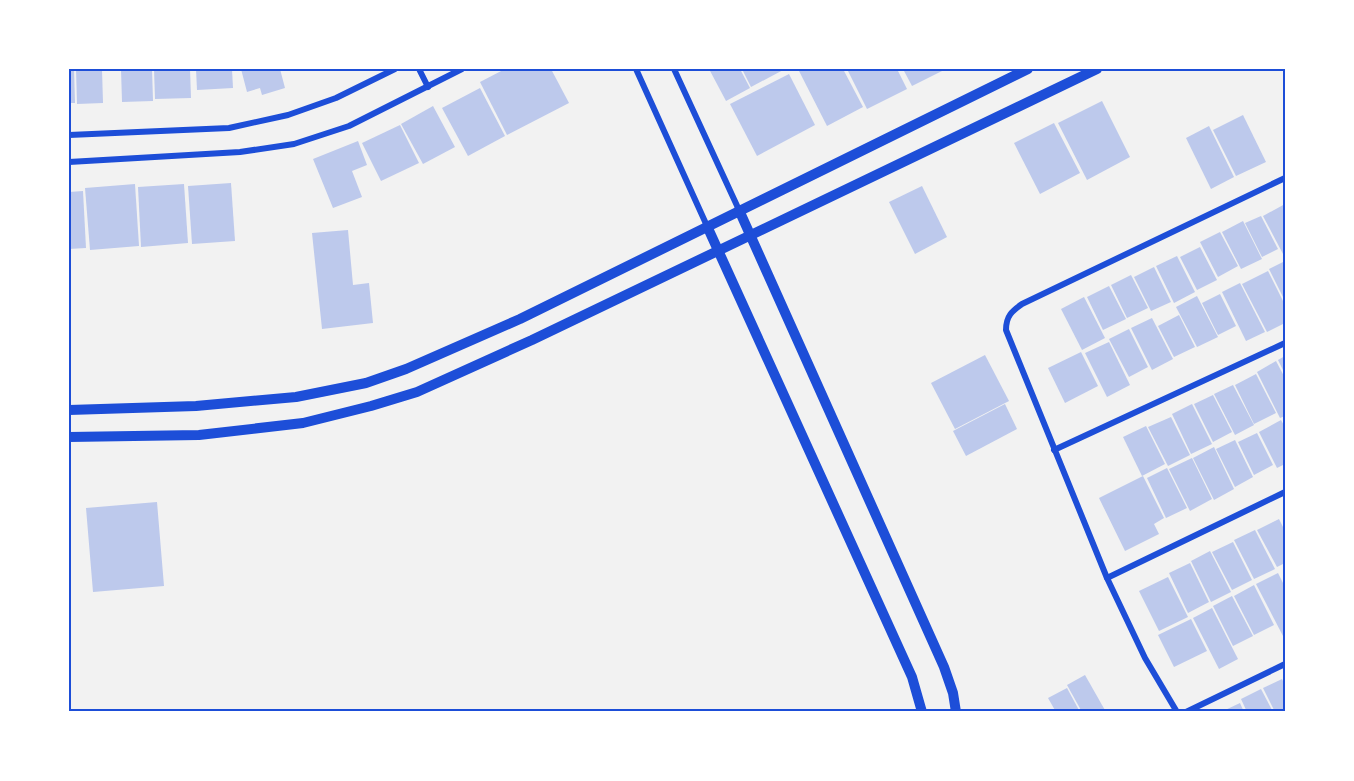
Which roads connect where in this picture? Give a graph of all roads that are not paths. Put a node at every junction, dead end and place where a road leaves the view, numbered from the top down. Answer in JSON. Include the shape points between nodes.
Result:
{"nodes":[{"id":1,"x":395,"y":69,"type":"edge"},
{"id":2,"x":419,"y":69,"type":"edge"},
{"id":3,"x":462,"y":69,"type":"edge"},
{"id":4,"x":636,"y":69,"type":"edge"},
{"id":5,"x":674,"y":69,"type":"edge"},
{"id":6,"x":1028,"y":69,"type":"edge"},
{"id":7,"x":1097,"y":69,"type":"edge"},
{"id":8,"x":428,"y":87,"type":"junction"},
{"id":9,"x":69,"y":135,"type":"edge"},
{"id":10,"x":69,"y":162,"type":"edge"},
{"id":11,"x":1285,"y":178,"type":"edge"},
{"id":12,"x":739,"y":210,"type":"junction"},
{"id":13,"x":707,"y":226,"type":"junction"},
{"id":14,"x":750,"y":236,"type":"junction"},
{"id":15,"x":718,"y":251,"type":"junction"},
{"id":16,"x":1285,"y":343,"type":"edge"},
{"id":17,"x":69,"y":410,"type":"edge"},
{"id":18,"x":69,"y":437,"type":"edge"},
{"id":19,"x":1054,"y":450,"type":"junction"},
{"id":20,"x":1285,"y":492,"type":"edge"},
{"id":21,"x":1107,"y":578,"type":"junction"},
{"id":22,"x":1285,"y":664,"type":"edge"},
{"id":23,"x":922,"y":712,"type":"edge"},
{"id":24,"x":956,"y":712,"type":"edge"},
{"id":25,"x":1177,"y":712,"type":"edge"},
{"id":26,"x":1186,"y":712,"type":"edge"}],
"edges":[{"from":1,"to":9,"type":"street","via":[[336,98],[288,115],[229,128]]},
{"from":2,"to":8,"type":"street"},
{"from":3,"to":8,"type":"street"},
{"from":4,"to":13,"type":"street"},
{"from":5,"to":12,"type":"street"},
{"from":6,"to":12,"type":"street"},
{"from":7,"to":14,"type":"street"},
{"from":8,"to":10,"type":"street","via":[[349,126],[294,144],[240,152]]},
{"from":11,"to":19,"type":"street","via":[[1010,313],[1006,330]]},
{"from":12,"to":13,"type":"street"},
{"from":12,"to":14,"type":"street"},
{"from":13,"to":15,"type":"street"},
{"from":13,"to":17,"type":"street","via":[[520,319],[366,383],[296,397],[196,406]]},
{"from":14,"to":15,"type":"street"},
{"from":14,"to":24,"type":"street","via":[[944,667]]},
{"from":15,"to":18,"type":"street","via":[[417,392],[371,406],[303,423],[199,435]]},
{"from":15,"to":23,"type":"street","via":[[912,677]]},
{"from":16,"to":19,"type":"street"},
{"from":19,"to":21,"type":"street"},
{"from":20,"to":21,"type":"street"},
{"from":21,"to":25,"type":"street","via":[[1145,658]]},
{"from":22,"to":26,"type":"street"}]}
